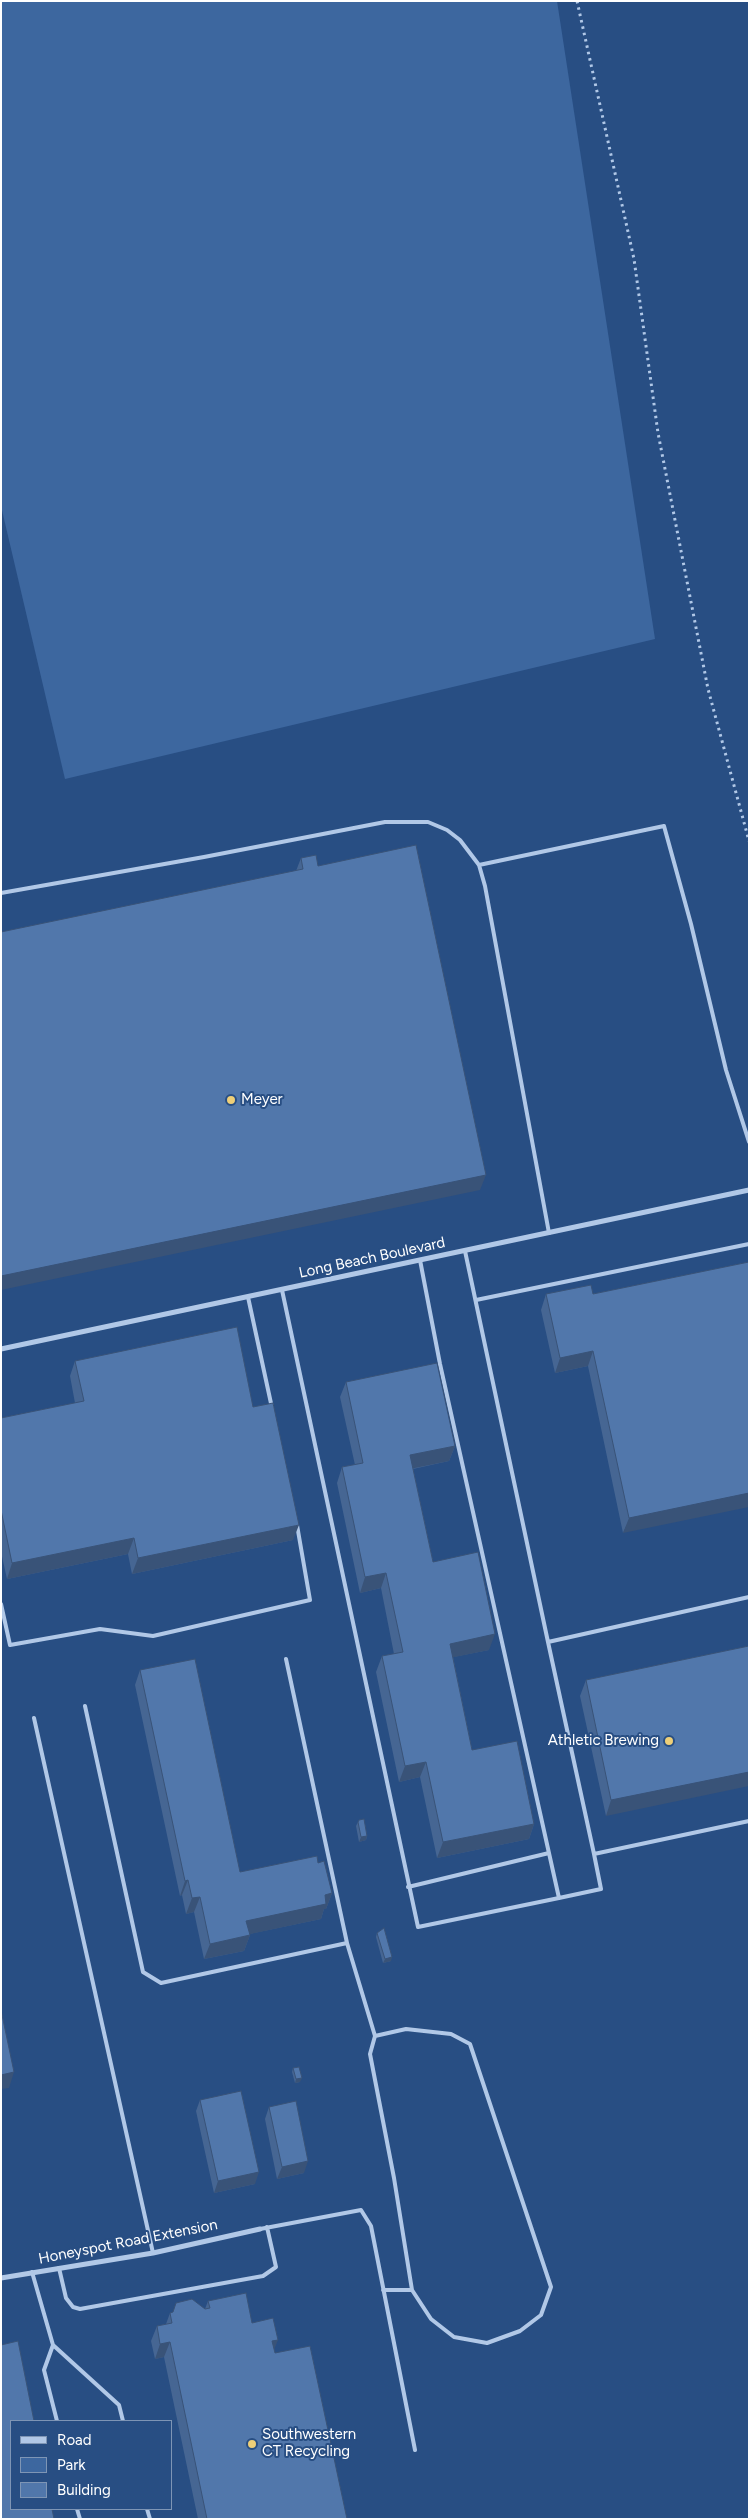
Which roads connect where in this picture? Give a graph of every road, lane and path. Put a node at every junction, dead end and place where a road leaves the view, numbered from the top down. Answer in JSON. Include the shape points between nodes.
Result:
{"nodes":[{"id":1,"x":578,"y":1,"type":"edge"},
{"id":2,"x":749,"y":841,"type":"edge"},
{"id":3,"x":479,"y":865,"type":"junction"},
{"id":4,"x":1,"y":893,"type":"edge"},
{"id":5,"x":749,"y":1142,"type":"edge"},
{"id":6,"x":749,"y":1190,"type":"edge"},
{"id":7,"x":549,"y":1233,"type":"junction"},
{"id":8,"x":749,"y":1244,"type":"edge"},
{"id":9,"x":465,"y":1251,"type":"junction"},
{"id":10,"x":420,"y":1260,"type":"junction"},
{"id":11,"x":282,"y":1290,"type":"junction"},
{"id":12,"x":248,"y":1297,"type":"junction"},
{"id":13,"x":476,"y":1300,"type":"junction"},
{"id":14,"x":1,"y":1349,"type":"edge"},
{"id":15,"x":272,"y":1411,"type":"edge"},
{"id":16,"x":295,"y":1516,"type":"edge"},
{"id":17,"x":749,"y":1597,"type":"edge"},
{"id":18,"x":1,"y":1604,"type":"edge"},
{"id":19,"x":548,"y":1642,"type":"junction"},
{"id":20,"x":286,"y":1659,"type":"dead end"},
{"id":21,"x":85,"y":1706,"type":"dead end"},
{"id":22,"x":34,"y":1718,"type":"dead end"},
{"id":23,"x":749,"y":1821,"type":"edge"},
{"id":24,"x":549,"y":1853,"type":"junction"},
{"id":25,"x":594,"y":1854,"type":"junction"},
{"id":26,"x":408,"y":1887,"type":"junction"},
{"id":27,"x":559,"y":1898,"type":"junction"},
{"id":28,"x":347,"y":1943,"type":"junction"},
{"id":29,"x":375,"y":2036,"type":"junction"},
{"id":30,"x":266,"y":2227,"type":"junction"},
{"id":31,"x":260,"y":2229,"type":"joint"},
{"id":32,"x":153,"y":2252,"type":"junction"},
{"id":33,"x":59,"y":2268,"type":"junction"},
{"id":34,"x":32,"y":2272,"type":"junction"},
{"id":35,"x":1,"y":2278,"type":"edge"},
{"id":36,"x":383,"y":2290,"type":"junction"},
{"id":37,"x":412,"y":2290,"type":"junction"},
{"id":38,"x":53,"y":2345,"type":"junction"},
{"id":39,"x":57,"y":2420,"type":"edge"},
{"id":40,"x":123,"y":2420,"type":"edge"},
{"id":41,"x":415,"y":2450,"type":"dead end"}],
"edges":[{"from":1,"to":2,"type":"path","via":[[634,259],[658,433],[708,689]]},
{"from":3,"to":4,"type":"lane","via":[[460,840],[447,830],[428,822],[385,822]]},
{"from":3,"to":5,"type":"lane","via":[[664,826],[726,1070]]},
{"from":3,"to":7,"type":"lane"},
{"from":6,"to":7,"type":"street","name":"Long Beach Boulevard"},
{"from":7,"to":9,"type":"street","name":"Long Beach Boulevard"},
{"from":8,"to":13,"type":"lane"},
{"from":9,"to":10,"type":"street","name":"Long Beach Boulevard"},
{"from":9,"to":13,"type":"lane"},
{"from":10,"to":11,"type":"street","name":"Long Beach Boulevard"},
{"from":10,"to":24,"type":"lane","via":[[440,1364]]},
{"from":11,"to":12,"type":"street","name":"Long Beach Boulevard"},
{"from":11,"to":26,"type":"lane"},
{"from":12,"to":14,"type":"street","name":"Long Beach Boulevard"},
{"from":12,"to":15,"type":"lane"},
{"from":13,"to":19,"type":"lane"},
{"from":16,"to":18,"type":"lane","via":[[310,1600],[153,1636],[100,1629],[10,1645]]},
{"from":17,"to":19,"type":"lane"},
{"from":19,"to":25,"type":"lane"},
{"from":20,"to":28,"type":"lane"},
{"from":21,"to":28,"type":"lane","via":[[144,1972],[161,1983]]},
{"from":22,"to":32,"type":"lane"},
{"from":23,"to":25,"type":"lane"},
{"from":24,"to":26,"type":"lane"},
{"from":24,"to":27,"type":"lane"},
{"from":25,"to":27,"type":"lane","via":[[601,1888]]},
{"from":26,"to":27,"type":"lane","via":[[418,1927]]},
{"from":28,"to":29,"type":"lane"},
{"from":29,"to":37,"type":"lane","via":[[370,2054]]},
{"from":29,"to":37,"type":"lane","via":[[406,2029],[451,2034],[470,2044],[551,2287],[541,2315],[520,2331],[487,2343],[454,2337],[431,2319]]},
{"from":30,"to":31,"type":"lane"},
{"from":30,"to":33,"type":"lane","via":[[276,2267],[263,2276],[80,2310],[66,2298]]},
{"from":30,"to":36,"type":"lane","via":[[361,2210],[371,2226]]},
{"from":31,"to":32,"type":"street","name":"Honeyspot Road Extension"},
{"from":32,"to":33,"type":"street","name":"Honeyspot Road Extension"},
{"from":33,"to":34,"type":"street","name":"Honeyspot Road Extension"},
{"from":34,"to":35,"type":"street","name":"Honeyspot Road Extension"},
{"from":34,"to":38,"type":"lane"},
{"from":36,"to":37,"type":"lane"},
{"from":36,"to":41,"type":"lane"},
{"from":38,"to":39,"type":"lane","via":[[44,2370]]},
{"from":38,"to":40,"type":"lane","via":[[119,2405]]}]}
